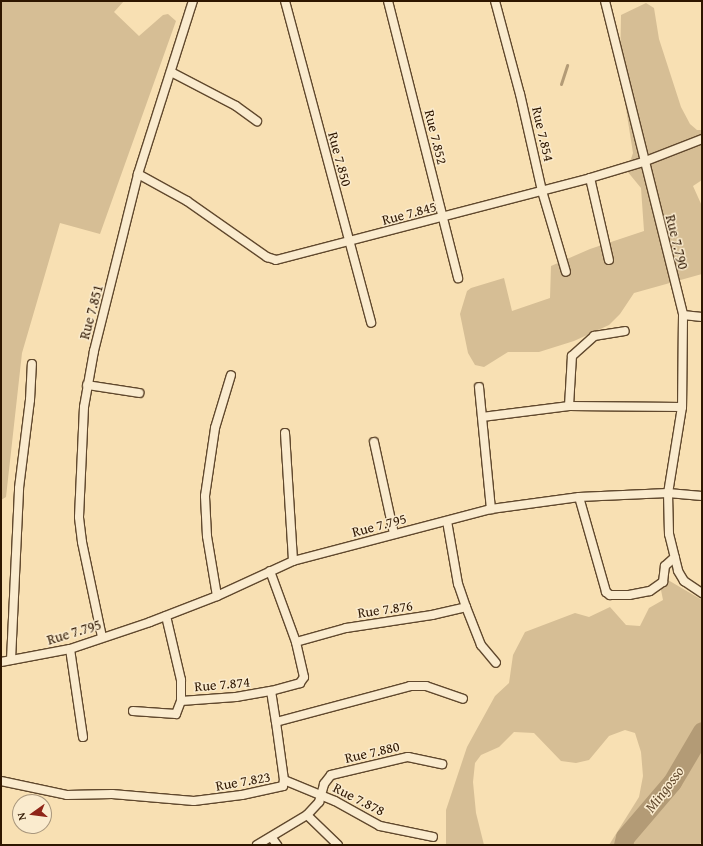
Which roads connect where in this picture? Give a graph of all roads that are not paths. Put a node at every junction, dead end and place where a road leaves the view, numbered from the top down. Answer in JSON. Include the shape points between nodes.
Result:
{"nodes":[{"id":1,"x":193,"y":1,"type":"edge"},
{"id":2,"x":285,"y":1,"type":"edge"},
{"id":3,"x":388,"y":1,"type":"edge"},
{"id":4,"x":495,"y":1,"type":"edge"},
{"id":5,"x":604,"y":1,"type":"edge"},
{"id":6,"x":171,"y":72,"type":"junction"},
{"id":7,"x":257,"y":121,"type":"dead end"},
{"id":8,"x":702,"y":139,"type":"edge"},
{"id":9,"x":643,"y":162,"type":"junction"},
{"id":10,"x":138,"y":174,"type":"junction"},
{"id":11,"x":590,"y":178,"type":"junction"},
{"id":12,"x":542,"y":191,"type":"junction"},
{"id":13,"x":442,"y":217,"type":"junction"},
{"id":14,"x":349,"y":242,"type":"junction"},
{"id":15,"x":610,"y":260,"type":"dead end"},
{"id":16,"x":566,"y":272,"type":"dead end"},
{"id":17,"x":458,"y":278,"type":"dead end"},
{"id":18,"x":683,"y":315,"type":"junction"},
{"id":19,"x":702,"y":317,"type":"edge"},
{"id":20,"x":371,"y":323,"type":"dead end"},
{"id":21,"x":625,"y":331,"type":"dead end"},
{"id":22,"x":32,"y":364,"type":"dead end"},
{"id":23,"x":231,"y":375,"type":"dead end"},
{"id":24,"x":87,"y":385,"type":"junction"},
{"id":25,"x":479,"y":387,"type":"dead end"},
{"id":26,"x":139,"y":393,"type":"dead end"},
{"id":27,"x":569,"y":406,"type":"junction"},
{"id":28,"x":682,"y":407,"type":"junction"},
{"id":29,"x":482,"y":416,"type":"junction"},
{"id":30,"x":285,"y":433,"type":"dead end"},
{"id":31,"x":374,"y":442,"type":"dead end"},
{"id":32,"x":668,"y":493,"type":"junction"},
{"id":33,"x":702,"y":496,"type":"edge"},
{"id":34,"x":579,"y":497,"type":"junction"},
{"id":35,"x":491,"y":509,"type":"junction"},
{"id":36,"x":447,"y":521,"type":"junction"},
{"id":37,"x":394,"y":534,"type":"junction"},
{"id":38,"x":675,"y":557,"type":"junction"},
{"id":39,"x":293,"y":560,"type":"junction"},
{"id":40,"x":270,"y":571,"type":"junction"},
{"id":41,"x":702,"y":593,"type":"edge"},
{"id":42,"x":217,"y":596,"type":"junction"},
{"id":43,"x":466,"y":607,"type":"junction"},
{"id":44,"x":166,"y":616,"type":"junction"},
{"id":45,"x":102,"y":637,"type":"junction"},
{"id":46,"x":296,"y":642,"type":"junction"},
{"id":47,"x":70,"y":648,"type":"junction"},
{"id":48,"x":11,"y":660,"type":"junction"},
{"id":49,"x":1,"y":662,"type":"edge"},
{"id":50,"x":496,"y":663,"type":"dead end"},
{"id":51,"x":271,"y":691,"type":"junction"},
{"id":52,"x":463,"y":699,"type":"dead end"},
{"id":53,"x":181,"y":700,"type":"junction"},
{"id":54,"x":133,"y":711,"type":"dead end"},
{"id":55,"x":276,"y":722,"type":"junction"},
{"id":56,"x":83,"y":737,"type":"dead end"},
{"id":57,"x":442,"y":764,"type":"dead end"},
{"id":58,"x":284,"y":780,"type":"junction"},
{"id":59,"x":1,"y":781,"type":"edge"},
{"id":60,"x":320,"y":794,"type":"junction"},
{"id":61,"x":307,"y":815,"type":"junction"},
{"id":62,"x":433,"y":837,"type":"dead end"},
{"id":63,"x":272,"y":838,"type":"junction"},
{"id":64,"x":257,"y":845,"type":"edge"},
{"id":65,"x":277,"y":845,"type":"edge"},
{"id":66,"x":338,"y":845,"type":"edge"}],
"edges":[{"from":1,"to":6,"type":"street","name":"Rue 7.851"},
{"from":2,"to":14,"type":"street","name":"Rue 7.850"},
{"from":3,"to":13,"type":"street","name":"Rue 7.852"},
{"from":4,"to":12,"type":"street","name":"Rue 7.854"},
{"from":5,"to":9,"type":"street","name":"Rue 7.790"},
{"from":6,"to":7,"type":"street","via":[[236,106]]},
{"from":6,"to":10,"type":"street","name":"Rue 7.851"},
{"from":8,"to":9,"type":"street","name":"Rue 7.845"},
{"from":9,"to":11,"type":"street","name":"Rue 7.845"},
{"from":9,"to":18,"type":"street","name":"Rue 7.790"},
{"from":10,"to":14,"type":"street","name":"Rue 7.845","via":[[187,201],[267,256],[284,259]]},
{"from":10,"to":24,"type":"street","name":"Rue 7.851"},
{"from":11,"to":12,"type":"street","name":"Rue 7.845"},
{"from":11,"to":15,"type":"street"},
{"from":12,"to":13,"type":"street","name":"Rue 7.845"},
{"from":12,"to":16,"type":"street","name":"Rue 7.854"},
{"from":13,"to":14,"type":"street","name":"Rue 7.845"},
{"from":13,"to":17,"type":"street","name":"Rue 7.852"},
{"from":14,"to":20,"type":"street","name":"Rue 7.850"},
{"from":18,"to":19,"type":"street"},
{"from":18,"to":28,"type":"street","name":"Rue 7.790"},
{"from":21,"to":27,"type":"street","via":[[594,336],[572,356]]},
{"from":22,"to":48,"type":"street","via":[[19,488]]},
{"from":23,"to":42,"type":"street","via":[[215,428],[205,496],[207,536]]},
{"from":24,"to":26,"type":"street"},
{"from":24,"to":45,"type":"street","name":"Rue 7.851","via":[[80,455],[79,510],[82,542]]},
{"from":25,"to":29,"type":"street"},
{"from":27,"to":28,"type":"street"},
{"from":27,"to":29,"type":"street"},
{"from":28,"to":32,"type":"street","name":"Rue 7.790"},
{"from":29,"to":35,"type":"street"},
{"from":30,"to":39,"type":"street"},
{"from":31,"to":37,"type":"street"},
{"from":32,"to":33,"type":"street","name":"Rue 7.795"},
{"from":32,"to":34,"type":"street","name":"Rue 7.795"},
{"from":32,"to":38,"type":"street","via":[[670,534]]},
{"from":34,"to":35,"type":"street","name":"Rue 7.795"},
{"from":34,"to":38,"type":"street","via":[[606,592],[610,595],[650,591],[663,582],[665,566]]},
{"from":35,"to":36,"type":"street","name":"Rue 7.795"},
{"from":36,"to":37,"type":"street","name":"Rue 7.795"},
{"from":36,"to":43,"type":"street","via":[[458,584]]},
{"from":37,"to":39,"type":"street","name":"Rue 7.795"},
{"from":38,"to":41,"type":"street","via":[[684,581]]},
{"from":39,"to":40,"type":"street","name":"Rue 7.795"},
{"from":40,"to":42,"type":"street","name":"Rue 7.795"},
{"from":40,"to":46,"type":"street"},
{"from":42,"to":44,"type":"street","name":"Rue 7.795"},
{"from":43,"to":46,"type":"street","name":"Rue 7.876","via":[[432,615],[346,628]]},
{"from":43,"to":50,"type":"street","via":[[481,645]]},
{"from":44,"to":45,"type":"street","name":"Rue 7.795"},
{"from":44,"to":53,"type":"street","name":"Rue 7.874","via":[[181,680]]},
{"from":45,"to":47,"type":"street","name":"Rue 7.795"},
{"from":46,"to":51,"type":"street","via":[[304,677],[300,682]]},
{"from":47,"to":48,"type":"street","name":"Rue 7.795"},
{"from":47,"to":56,"type":"street"},
{"from":48,"to":49,"type":"street","name":"Rue 7.795"},
{"from":51,"to":53,"type":"street","name":"Rue 7.874","via":[[236,697]]},
{"from":51,"to":55,"type":"street","name":"Rue 7.874"},
{"from":52,"to":55,"type":"street","via":[[426,686],[410,686]]},
{"from":53,"to":54,"type":"street","via":[[176,714]]},
{"from":55,"to":58,"type":"street","name":"Rue 7.823"},
{"from":57,"to":60,"type":"street","name":"Rue 7.880","via":[[408,757],[331,775]]},
{"from":58,"to":59,"type":"street","name":"Rue 7.823","via":[[278,788],[194,801],[112,794],[67,796]]},
{"from":58,"to":60,"type":"street","name":"Rue 7.878"},
{"from":60,"to":61,"type":"street","name":"Rue 7.880","via":[[319,802]]},
{"from":60,"to":62,"type":"street","name":"Rue 7.878","via":[[380,826]]},
{"from":61,"to":63,"type":"street","name":"Rue 7.880"},
{"from":61,"to":66,"type":"street"},
{"from":63,"to":64,"type":"street","name":"Rue 7.880"},
{"from":63,"to":65,"type":"street"}]}
